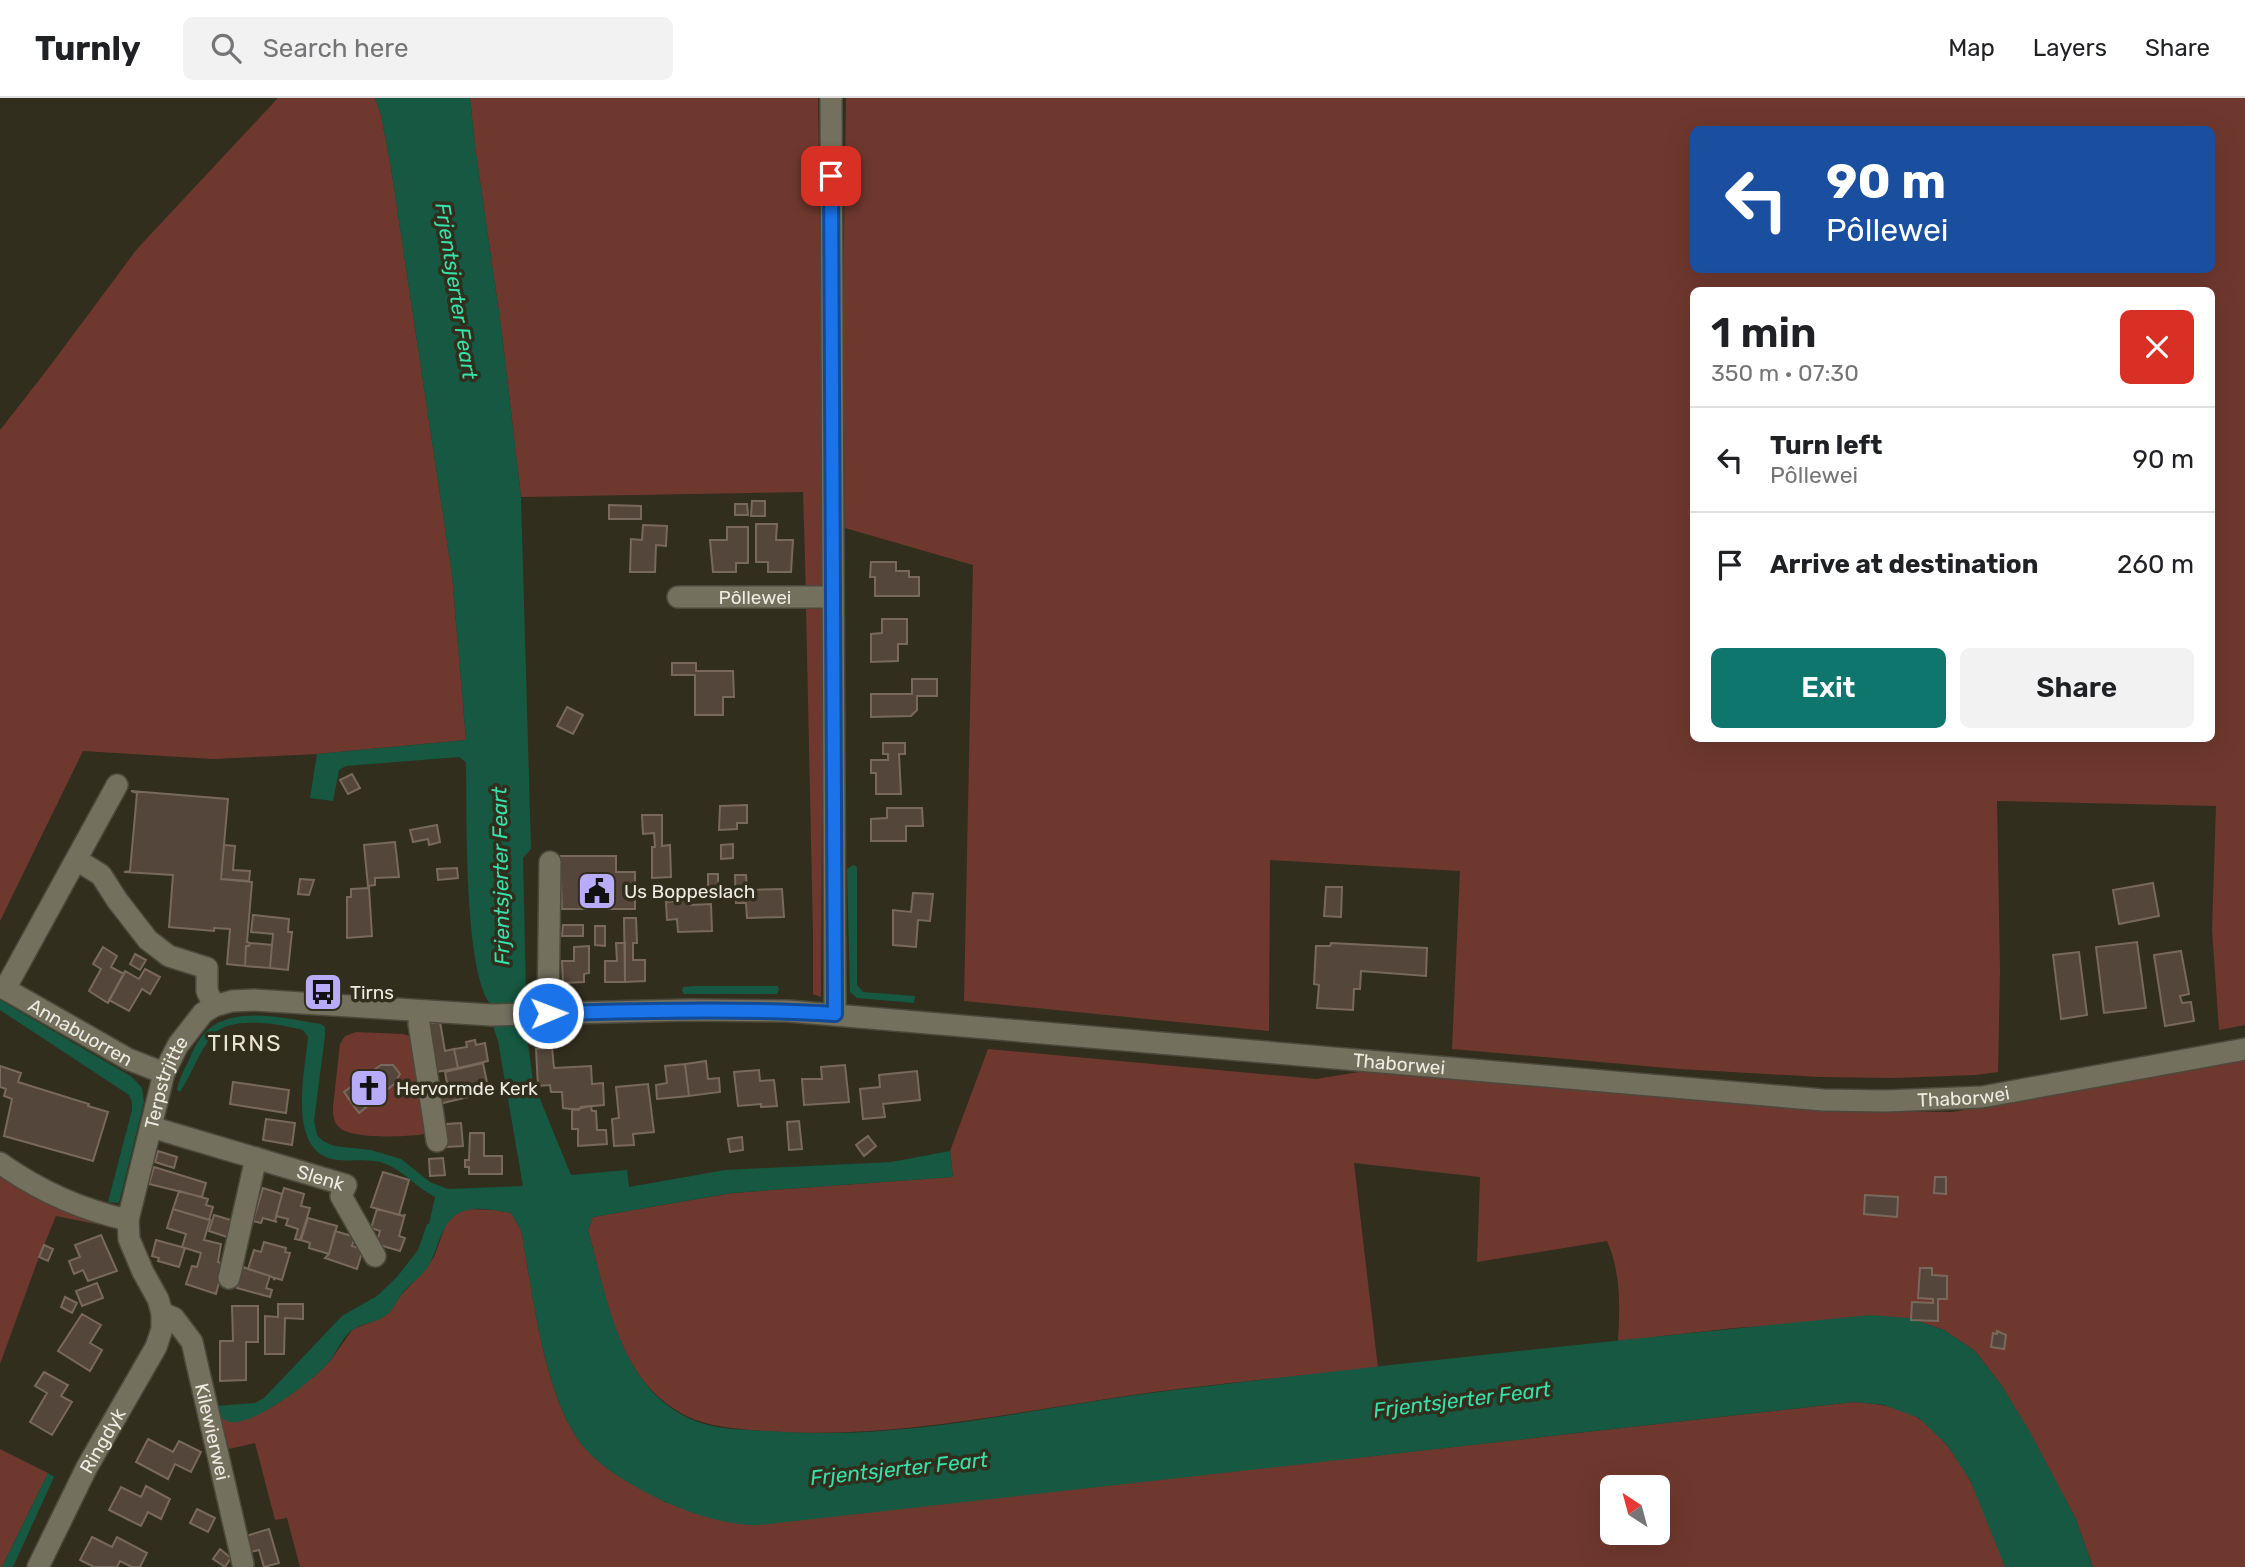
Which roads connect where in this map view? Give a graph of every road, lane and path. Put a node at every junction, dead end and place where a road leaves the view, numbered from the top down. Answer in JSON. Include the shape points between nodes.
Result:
{"nodes":[{"id":1,"x":831,"y":98,"type":"edge"},
{"id":2,"x":678,"y":597,"type":"dead end"},
{"id":3,"x":833,"y":597,"type":"junction"},
{"id":4,"x":117,"y":785,"type":"dead end"},
{"id":5,"x":77,"y":860,"type":"junction"},
{"id":6,"x":550,"y":862,"type":"dead end"},
{"id":7,"x":3,"y":988,"type":"edge"},
{"id":8,"x":214,"y":1006,"type":"junction"},
{"id":9,"x":420,"y":1011,"type":"junction"},
{"id":10,"x":538,"y":1013,"type":"junction"},
{"id":11,"x":835,"y":1014,"type":"junction"},
{"id":12,"x":2245,"y":1049,"type":"edge"},
{"id":13,"x":164,"y":1073,"type":"junction"},
{"id":14,"x":151,"y":1127,"type":"junction"},
{"id":15,"x":437,"y":1141,"type":"dead end"},
{"id":16,"x":256,"y":1158,"type":"junction"},
{"id":17,"x":0,"y":1163,"type":"edge"},
{"id":18,"x":128,"y":1220,"type":"junction"},
{"id":19,"x":375,"y":1256,"type":"dead end"},
{"id":20,"x":229,"y":1278,"type":"dead end"},
{"id":21,"x":162,"y":1313,"type":"junction"},
{"id":22,"x":243,"y":1564,"type":"dead end"},
{"id":23,"x":38,"y":1567,"type":"edge"}],
"edges":[{"from":1,"to":3,"type":"street"},
{"from":2,"to":3,"type":"street","name":"Pôllewei"},
{"from":3,"to":11,"type":"street"},
{"from":4,"to":5,"type":"street"},
{"from":5,"to":7,"type":"street"},
{"from":5,"to":8,"type":"street","via":[[101,875],[148,940],[169,956],[207,968],[207,991]]},
{"from":6,"to":10,"type":"street"},
{"from":7,"to":13,"type":"street","name":"Annabuorren","via":[[128,1059]]},
{"from":8,"to":9,"type":"street","via":[[254,1000]]},
{"from":8,"to":13,"type":"street","name":"Terpstrjitte","via":[[186,1034]]},
{"from":9,"to":10,"type":"street","name":"Thaborwei"},
{"from":9,"to":15,"type":"street"},
{"from":10,"to":11,"type":"street","name":"Thaborwei","via":[[700,1010]]},
{"from":11,"to":12,"type":"street","name":"Thaborwei","via":[[1835,1100],[1982,1097]]},
{"from":13,"to":14,"type":"street","name":"Terpstrjitte"},
{"from":14,"to":16,"type":"street","name":"Slenk"},
{"from":14,"to":18,"type":"street","name":"Terpstrjitte"},
{"from":16,"to":19,"type":"street","name":"Slenk","via":[[346,1185],[341,1196]]},
{"from":16,"to":20,"type":"street"},
{"from":17,"to":18,"type":"street","via":[[30,1184]]},
{"from":18,"to":21,"type":"street","name":"Terpstrjitte","via":[[130,1239]]},
{"from":21,"to":22,"type":"street","name":"Kilewierwei","via":[[174,1318],[192,1342]]},
{"from":21,"to":23,"type":"street","name":"Ringdyk","via":[[156,1347],[87,1467]]}]}
